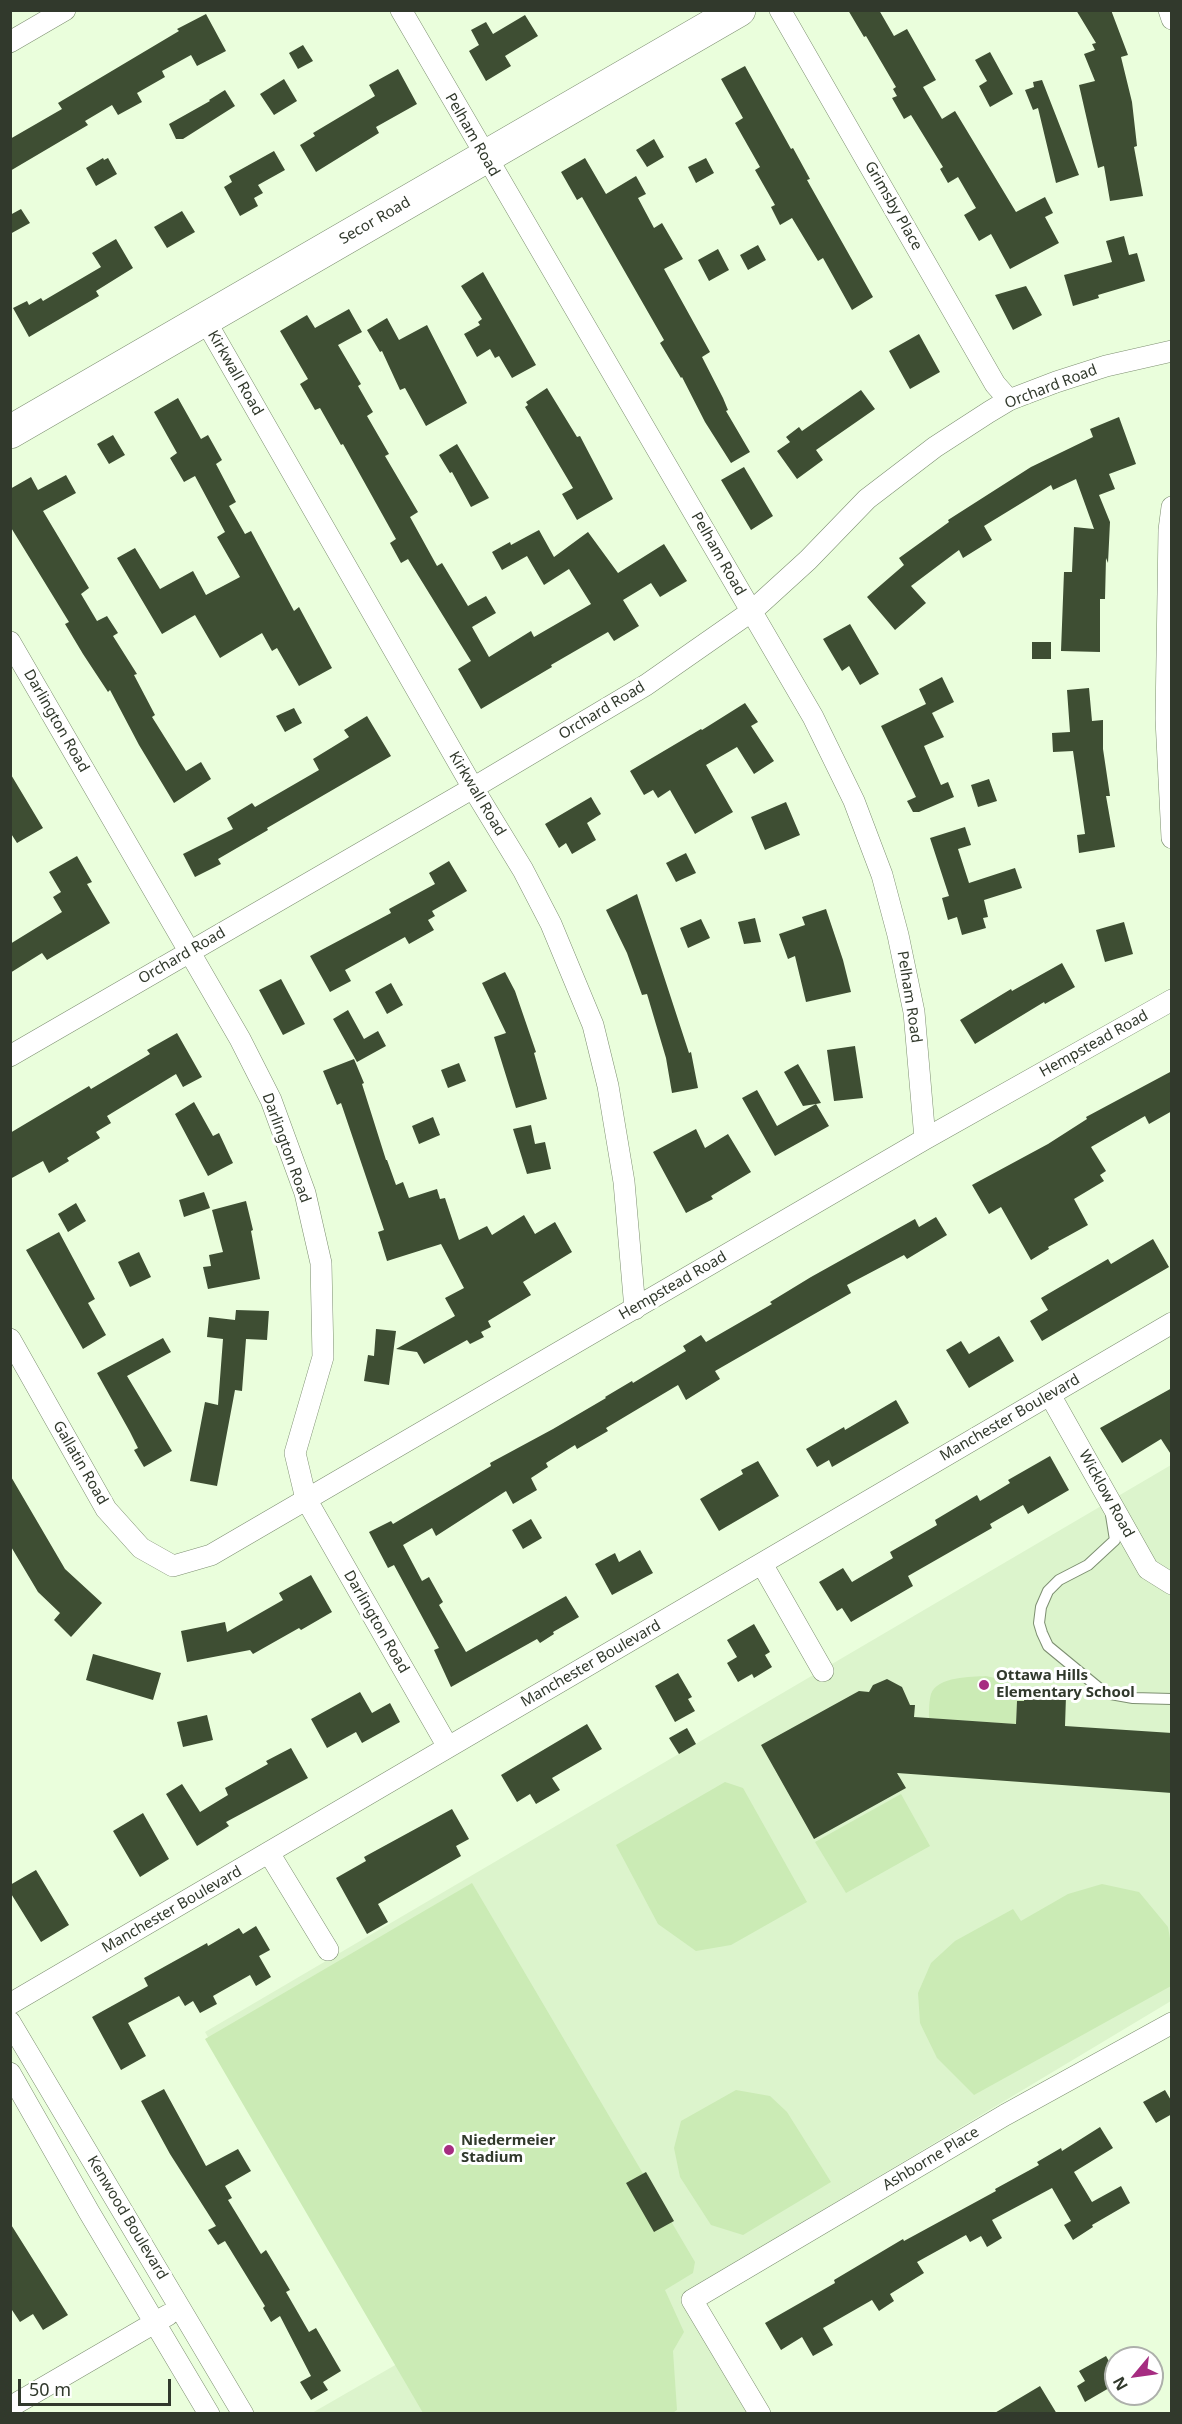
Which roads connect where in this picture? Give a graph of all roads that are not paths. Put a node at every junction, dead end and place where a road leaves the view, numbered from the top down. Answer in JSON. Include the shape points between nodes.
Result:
{"nodes":[{"id":1,"x":65,"y":10,"type":"edge"},
{"id":2,"x":401,"y":10,"type":"edge"},
{"id":3,"x":740,"y":10,"type":"edge"},
{"id":4,"x":780,"y":10,"type":"edge"},
{"id":5,"x":1169,"y":10,"type":"edge"},
{"id":6,"x":1172,"y":19,"type":"edge"},
{"id":7,"x":10,"y":42,"type":"edge"},
{"id":8,"x":485,"y":157,"type":"junction"},
{"id":9,"x":205,"y":320,"type":"junction"},
{"id":10,"x":1172,"y":351,"type":"edge"},
{"id":11,"x":1009,"y":400,"type":"junction"},
{"id":12,"x":10,"y":432,"type":"edge"},
{"id":13,"x":1172,"y":507,"type":"edge"},
{"id":14,"x":752,"y":611,"type":"junction"},
{"id":15,"x":10,"y":642,"type":"edge"},
{"id":16,"x":473,"y":788,"type":"junction"},
{"id":17,"x":1172,"y":838,"type":"edge"},
{"id":18,"x":189,"y":951,"type":"junction"},
{"id":19,"x":1172,"y":1000,"type":"edge"},
{"id":20,"x":10,"y":1056,"type":"edge"},
{"id":21,"x":925,"y":1139,"type":"junction"},
{"id":22,"x":635,"y":1309,"type":"junction"},
{"id":23,"x":1172,"y":1323,"type":"edge"},
{"id":24,"x":10,"y":1339,"type":"edge"},
{"id":25,"x":1050,"y":1395,"type":"junction"},
{"id":26,"x":306,"y":1499,"type":"junction"},
{"id":27,"x":1109,"y":1500,"type":"junction"},
{"id":28,"x":762,"y":1564,"type":"junction"},
{"id":29,"x":173,"y":1566,"type":"joint"},
{"id":30,"x":1172,"y":1584,"type":"edge"},
{"id":31,"x":823,"y":1671,"type":"dead end"},
{"id":32,"x":1172,"y":1699,"type":"edge"},
{"id":33,"x":448,"y":1747,"type":"junction"},
{"id":34,"x":269,"y":1853,"type":"junction"},
{"id":35,"x":328,"y":1950,"type":"dead end"},
{"id":36,"x":10,"y":2004,"type":"edge"},
{"id":37,"x":10,"y":2022,"type":"edge"},
{"id":38,"x":1172,"y":2023,"type":"edge"},
{"id":39,"x":10,"y":2073,"type":"edge"},
{"id":40,"x":180,"y":2308,"type":"junction"},
{"id":41,"x":156,"y":2323,"type":"junction"},
{"id":42,"x":10,"y":2407,"type":"edge"},
{"id":43,"x":209,"y":2414,"type":"edge"},
{"id":44,"x":243,"y":2414,"type":"edge"},
{"id":45,"x":760,"y":2414,"type":"edge"}],
"edges":[{"from":1,"to":7,"type":"street"},
{"from":2,"to":8,"type":"street","name":"Pelham Road"},
{"from":3,"to":8,"type":"main road","name":"Secor Road"},
{"from":4,"to":11,"type":"street","name":"Grimsby Place","via":[[995,384]]},
{"from":5,"to":6,"type":"street"},
{"from":8,"to":9,"type":"main road","name":"Secor Road"},
{"from":8,"to":14,"type":"street","name":"Pelham Road"},
{"from":9,"to":12,"type":"main road","name":"Secor Road"},
{"from":9,"to":16,"type":"street","name":"Kirkwall Road"},
{"from":10,"to":11,"type":"street","name":"Orchard Road","via":[[1106,366]]},
{"from":11,"to":14,"type":"street","name":"Orchard Road","via":[[935,447],[867,499]]},
{"from":13,"to":17,"type":"street","via":[[1166,719]]},
{"from":14,"to":16,"type":"street","name":"Orchard Road","via":[[646,684]]},
{"from":14,"to":21,"type":"street","name":"Pelham Road","via":[[813,717],[854,801],[882,875],[914,1012]]},
{"from":15,"to":18,"type":"street","name":"Darlington Road"},
{"from":16,"to":18,"type":"street","name":"Orchard Road"},
{"from":16,"to":22,"type":"street","name":"Kirkwall Road","via":[[542,906],[593,1025],[624,1182]]},
{"from":18,"to":20,"type":"street","name":"Orchard Road"},
{"from":18,"to":26,"type":"street","name":"Darlington Road","via":[[270,1100],[305,1193],[321,1263],[323,1357],[295,1453]]},
{"from":19,"to":21,"type":"street","name":"Hempstead Road"},
{"from":21,"to":22,"type":"street","name":"Hempstead Road"},
{"from":22,"to":26,"type":"street","name":"Hempstead Road"},
{"from":23,"to":25,"type":"street","name":"Manchester Boulevard"},
{"from":24,"to":29,"type":"street","name":"Gallatin Road","via":[[106,1509],[141,1548]]},
{"from":25,"to":27,"type":"street","name":"Wicklow Road"},
{"from":25,"to":28,"type":"street","name":"Manchester Boulevard"},
{"from":26,"to":29,"type":"street","name":"Hempstead Road","via":[[211,1555]]},
{"from":26,"to":33,"type":"street","name":"Darlington Road"},
{"from":27,"to":30,"type":"street","name":"Wicklow Road","via":[[1148,1569]]},
{"from":27,"to":32,"type":"lane","via":[[1115,1540],[1088,1565],[1048,1591],[1041,1608],[1042,1633],[1048,1646],[1105,1693]]},
{"from":28,"to":31,"type":"street"},
{"from":28,"to":33,"type":"street","name":"Manchester Boulevard"},
{"from":33,"to":34,"type":"street","name":"Manchester Boulevard"},
{"from":34,"to":35,"type":"street"},
{"from":34,"to":36,"type":"street","name":"Manchester Boulevard"},
{"from":37,"to":40,"type":"street","name":"Kenwood Boulevard"},
{"from":38,"to":45,"type":"street","name":"Ashborne Place","via":[[1005,2115],[692,2300]]},
{"from":39,"to":41,"type":"street","name":"Kenwood Boulevard"},
{"from":40,"to":41,"type":"street"},
{"from":40,"to":44,"type":"street","name":"Kenwood Boulevard"},
{"from":41,"to":42,"type":"street"},
{"from":41,"to":43,"type":"street","name":"Kenwood Boulevard"}]}
